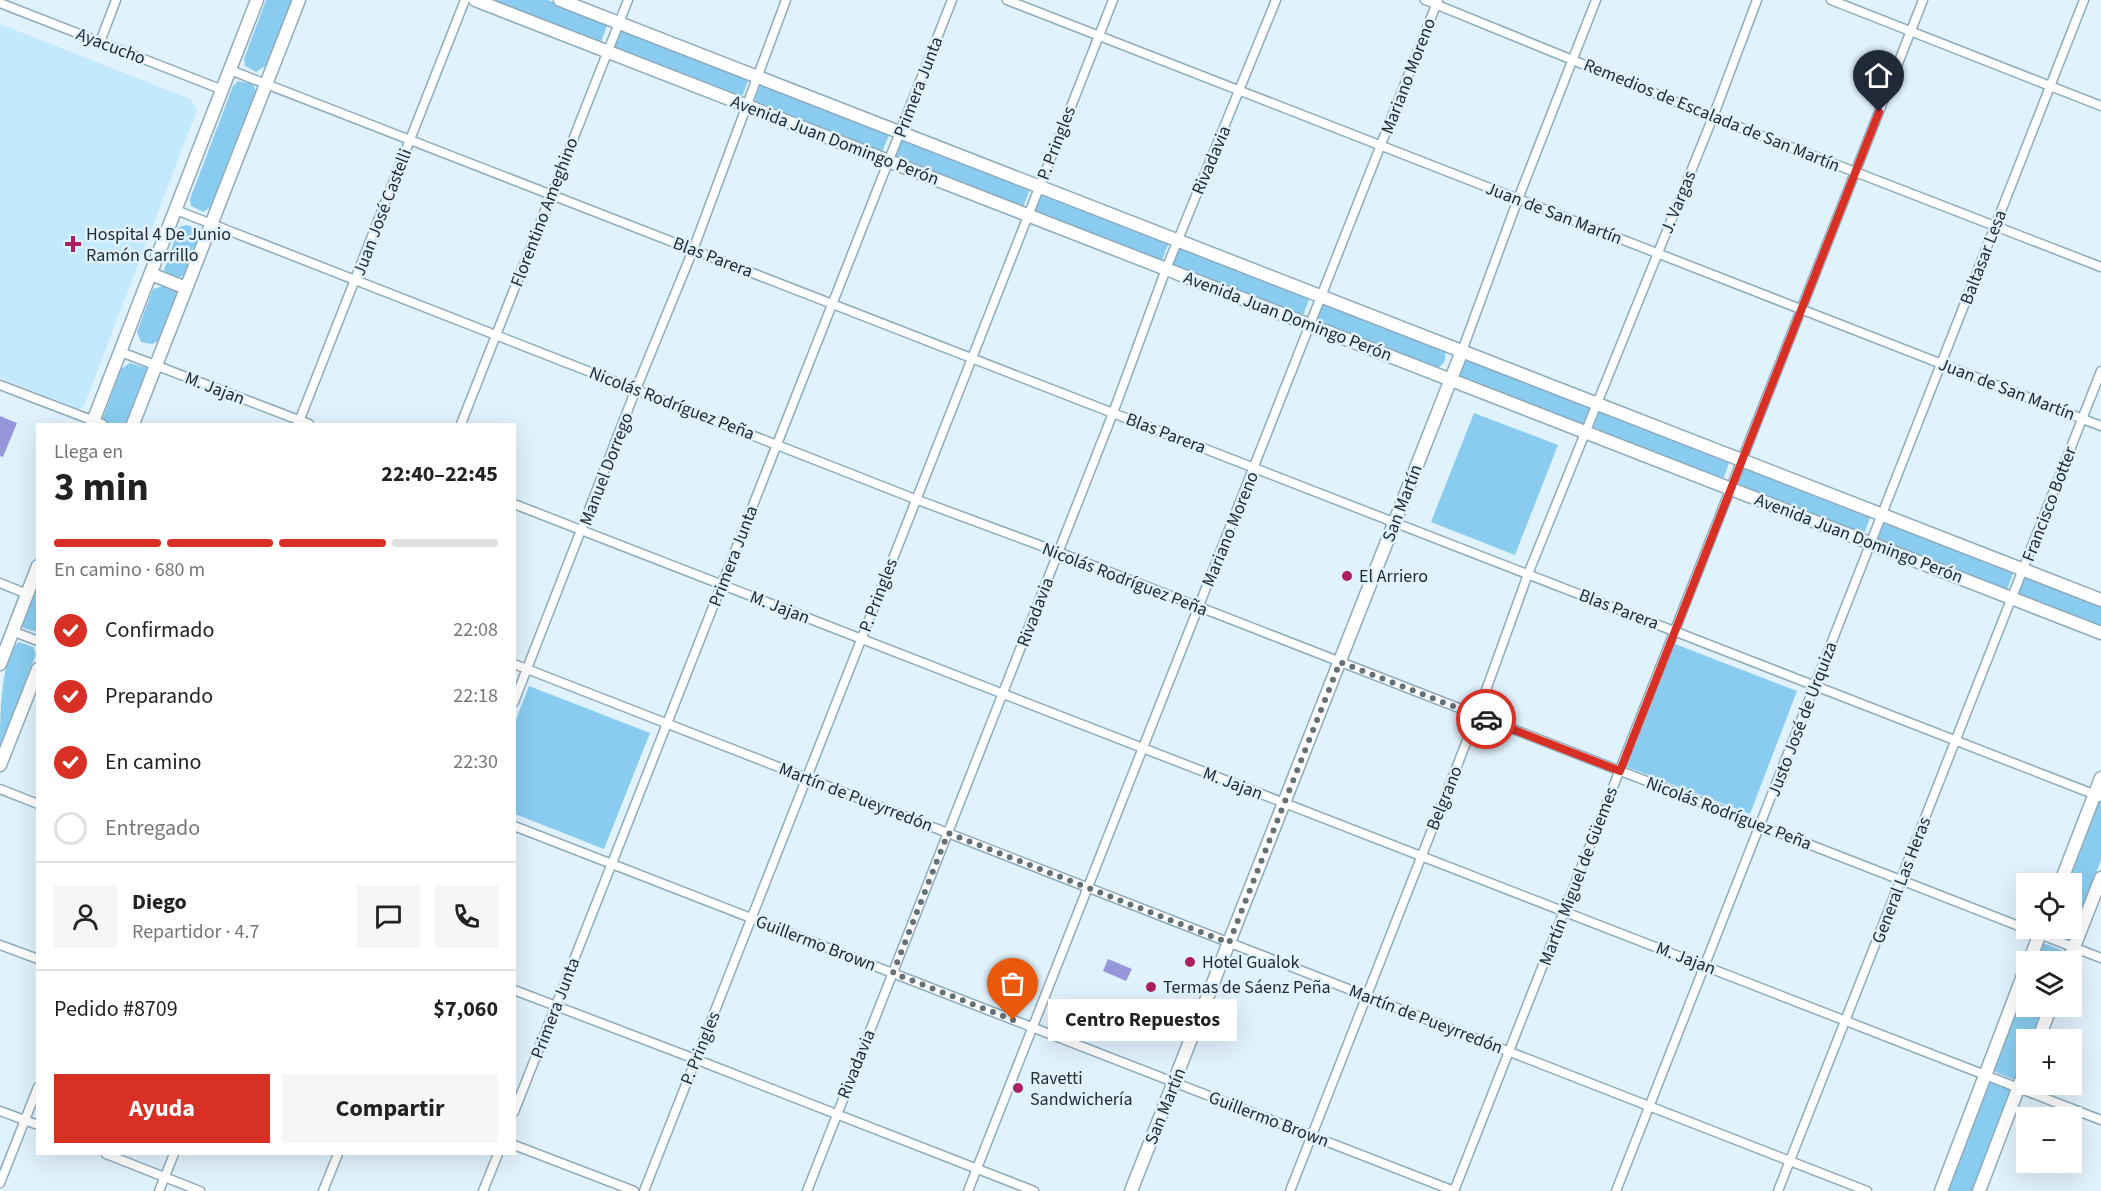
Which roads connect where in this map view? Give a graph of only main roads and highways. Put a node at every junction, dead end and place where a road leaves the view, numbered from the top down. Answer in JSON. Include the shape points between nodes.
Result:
{"nodes":[{"id":1,"x":257,"y":0,"type":"edge"},
{"id":2,"x":299,"y":0,"type":"edge"},
{"id":3,"x":475,"y":0,"type":"edge"},
{"id":4,"x":560,"y":0,"type":"edge"},
{"id":5,"x":151,"y":274,"type":"junction"},
{"id":6,"x":186,"y":288,"type":"junction"},
{"id":7,"x":1462,"y":351,"type":"junction"},
{"id":8,"x":1451,"y":379,"type":"junction"},
{"id":9,"x":96,"y":423,"type":"edge"},
{"id":10,"x":133,"y":423,"type":"edge"},
{"id":11,"x":36,"y":571,"type":"edge"},
{"id":12,"x":2101,"y":600,"type":"edge"},
{"id":13,"x":2101,"y":633,"type":"edge"},
{"id":14,"x":0,"y":664,"type":"edge"},
{"id":15,"x":36,"y":674,"type":"edge"},
{"id":16,"x":0,"y":765,"type":"edge"},
{"id":17,"x":2101,"y":778,"type":"edge"},
{"id":18,"x":2098,"y":795,"type":"edge"},
{"id":19,"x":2065,"y":873,"type":"edge"},
{"id":20,"x":2101,"y":878,"type":"edge"},
{"id":21,"x":2072,"y":951,"type":"edge"},
{"id":22,"x":2016,"y":994,"type":"edge"},
{"id":23,"x":2016,"y":1095,"type":"edge"},
{"id":24,"x":1131,"y":1191,"type":"edge"},
{"id":25,"x":1941,"y":1191,"type":"edge"},
{"id":26,"x":1979,"y":1191,"type":"edge"}],
"edges":[{"from":1,"to":5,"type":"main road"},
{"from":2,"to":6,"type":"main road"},
{"from":3,"to":8,"type":"main road","name":"Avenida Juan Domingo Perón"},
{"from":4,"to":7,"type":"main road","name":"Avenida Juan Domingo Perón"},
{"from":5,"to":6,"type":"main road"},
{"from":5,"to":9,"type":"main road"},
{"from":6,"to":10,"type":"main road"},
{"from":7,"to":8,"type":"main road","name":"San Martín"},
{"from":7,"to":12,"type":"main road","name":"Avenida Juan Domingo Perón"},
{"from":8,"to":13,"type":"main road","name":"Avenida Juan Domingo Perón"},
{"from":8,"to":24,"type":"main road","name":"San Martín"},
{"from":11,"to":14,"type":"main road"},
{"from":15,"to":16,"type":"main road"},
{"from":17,"to":18,"type":"main road"},
{"from":18,"to":19,"type":"main road"},
{"from":20,"to":21,"type":"main road"},
{"from":22,"to":25,"type":"main road"},
{"from":23,"to":26,"type":"main road"}]}
